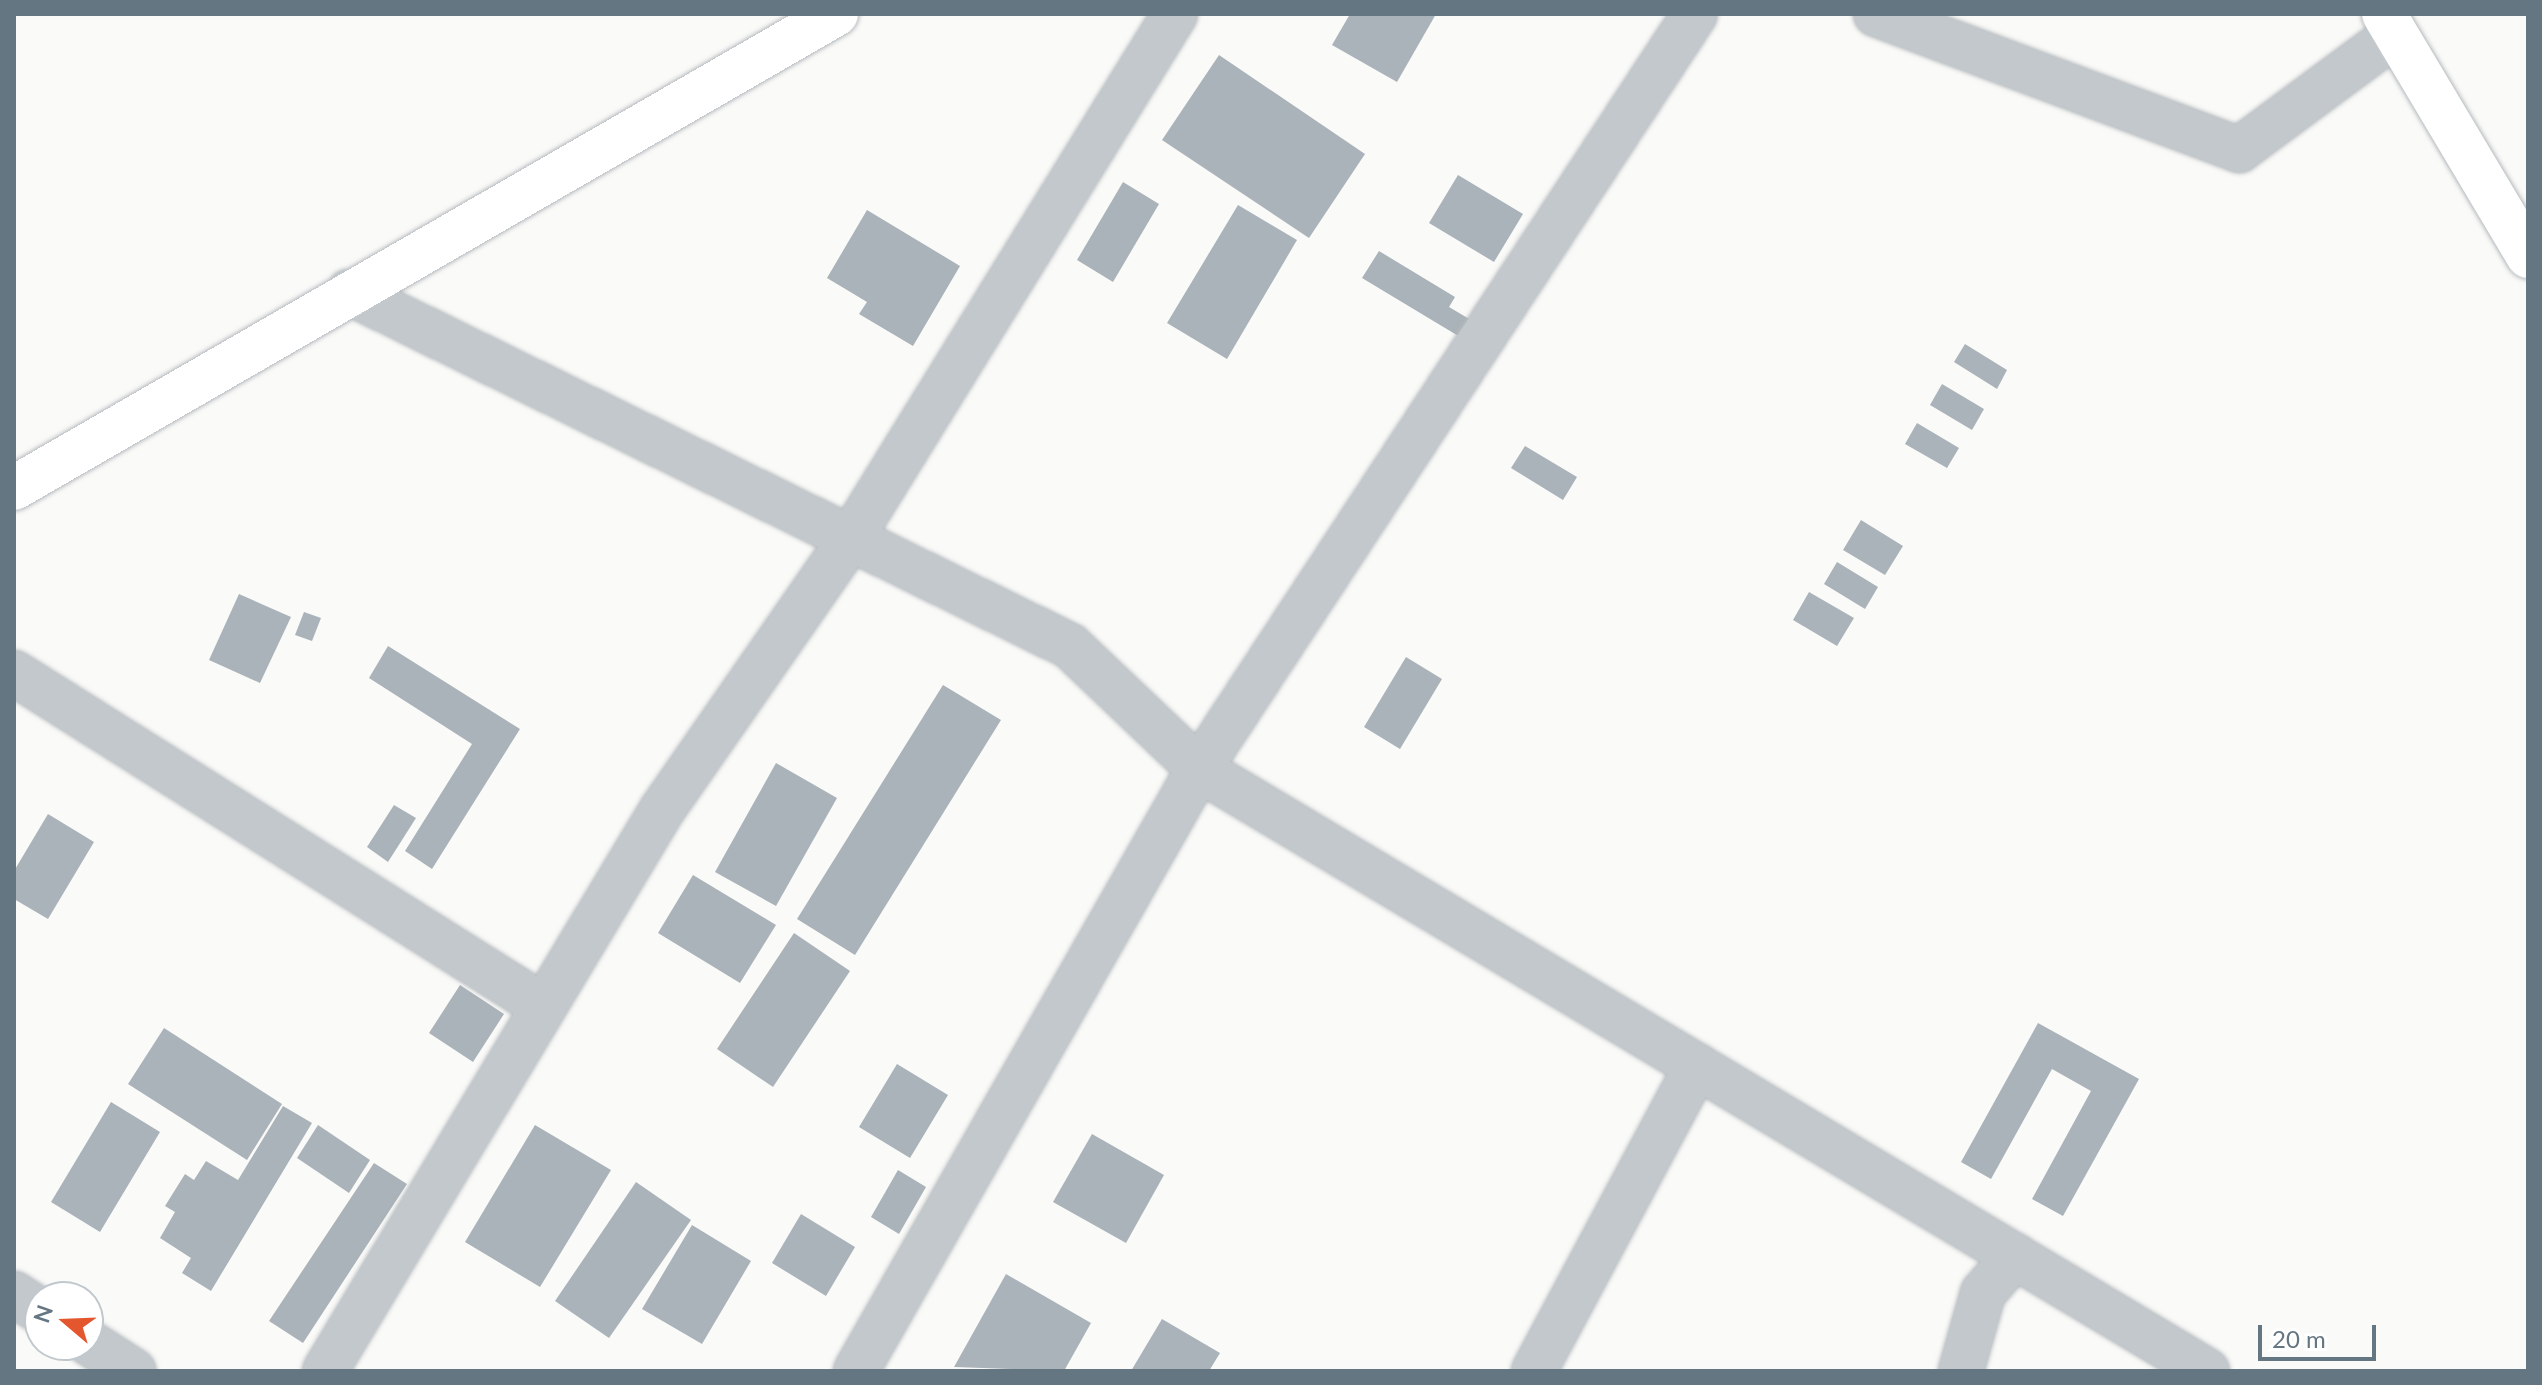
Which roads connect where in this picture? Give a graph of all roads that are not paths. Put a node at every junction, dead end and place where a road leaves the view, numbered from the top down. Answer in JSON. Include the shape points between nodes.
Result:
{"nodes":[{"id":1,"x":836,"y":14,"type":"edge"},
{"id":2,"x":1175,"y":14,"type":"edge"},
{"id":3,"x":1695,"y":14,"type":"edge"},
{"id":4,"x":1876,"y":14,"type":"edge"},
{"id":5,"x":2390,"y":24,"type":"edge"},
{"id":6,"x":2528,"y":256,"type":"edge"},
{"id":7,"x":349,"y":292,"type":"junction"},
{"id":8,"x":14,"y":488,"type":"edge"},
{"id":9,"x":851,"y":538,"type":"junction"},
{"id":10,"x":14,"y":673,"type":"edge"},
{"id":11,"x":1199,"y":769,"type":"junction"},
{"id":12,"x":541,"y":1005,"type":"junction"},
{"id":13,"x":1697,"y":1066,"type":"junction"},
{"id":14,"x":2015,"y":1256,"type":"junction"},
{"id":15,"x":104,"y":1352,"type":"edge"},
{"id":16,"x":133,"y":1371,"type":"edge"},
{"id":17,"x":325,"y":1371,"type":"edge"},
{"id":18,"x":856,"y":1371,"type":"edge"},
{"id":19,"x":1534,"y":1371,"type":"edge"},
{"id":20,"x":1961,"y":1371,"type":"edge"},
{"id":21,"x":2207,"y":1371,"type":"edge"}],
"edges":[{"from":1,"to":7,"type":"main road"},
{"from":2,"to":9,"type":"street"},
{"from":3,"to":11,"type":"street"},
{"from":4,"to":5,"type":"street","via":[[2239,150]]},
{"from":5,"to":6,"type":"main road"},
{"from":7,"to":8,"type":"main road"},
{"from":7,"to":9,"type":"street"},
{"from":9,"to":11,"type":"street","via":[[1070,646]]},
{"from":9,"to":12,"type":"street","via":[[662,810]]},
{"from":10,"to":12,"type":"street"},
{"from":11,"to":13,"type":"street"},
{"from":11,"to":18,"type":"street"},
{"from":12,"to":17,"type":"street"},
{"from":13,"to":14,"type":"street"},
{"from":13,"to":19,"type":"street"},
{"from":14,"to":20,"type":"street","via":[[1983,1293]]},
{"from":14,"to":21,"type":"street"},
{"from":15,"to":16,"type":"street"}]}
